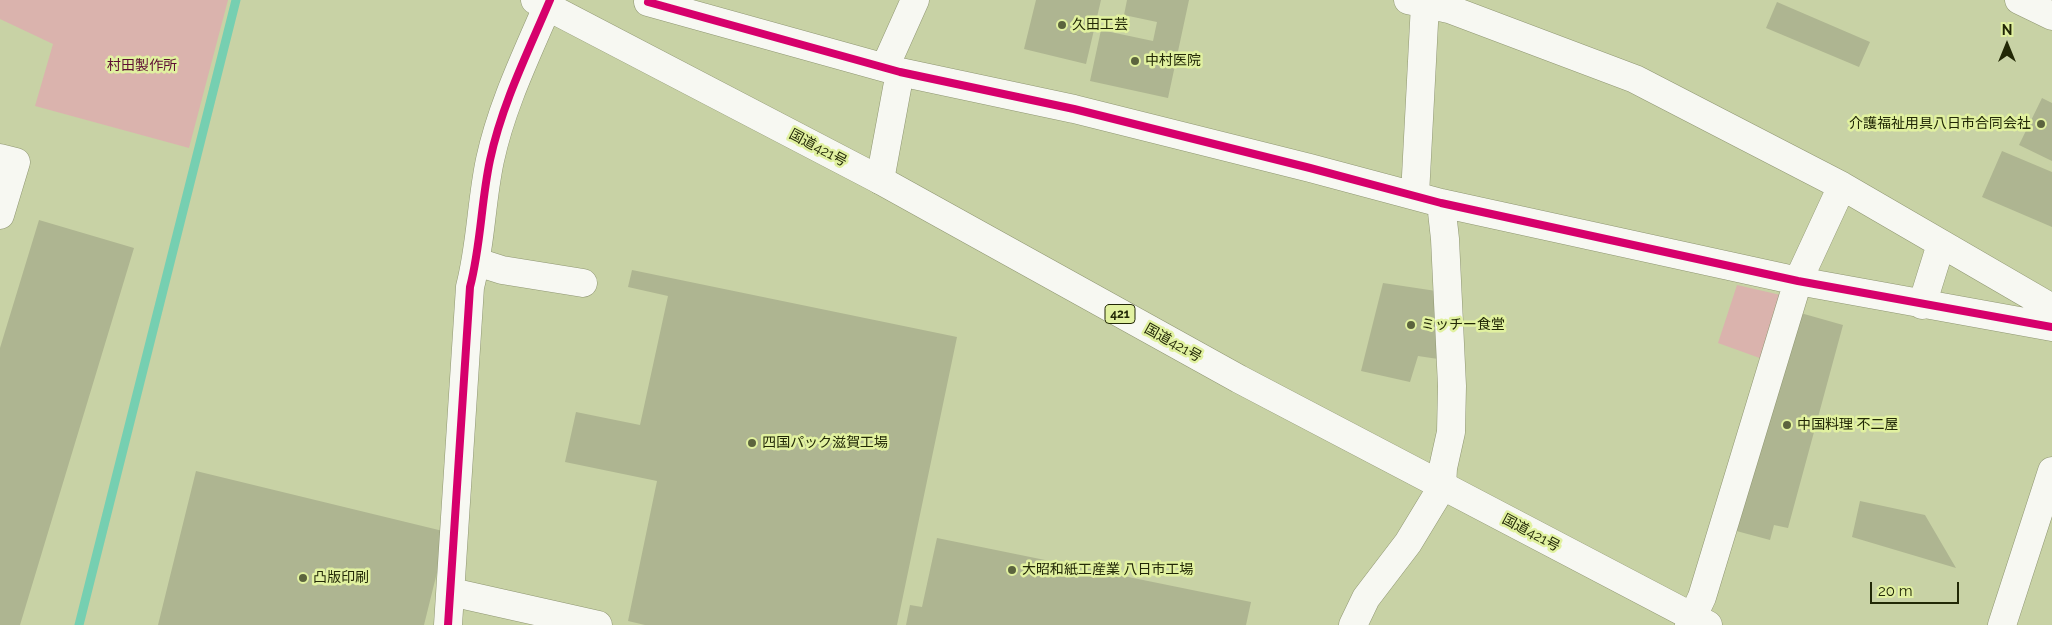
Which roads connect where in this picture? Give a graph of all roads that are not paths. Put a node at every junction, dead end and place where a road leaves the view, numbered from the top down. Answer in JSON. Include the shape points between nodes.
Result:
{"nodes":[{"id":1,"x":915,"y":0,"type":"edge"},
{"id":2,"x":2019,"y":0,"type":"edge"},
{"id":3,"x":544,"y":2,"type":"edge"},
{"id":4,"x":648,"y":2,"type":"dead end"},
{"id":5,"x":1433,"y":3,"type":"edge"},
{"id":6,"x":2052,"y":16,"type":"edge"},
{"id":7,"x":893,"y":70,"type":"junction"},
{"id":8,"x":0,"y":158,"type":"edge"},
{"id":9,"x":880,"y":180,"type":"junction"},
{"id":10,"x":1842,"y":186,"type":"junction"},
{"id":11,"x":1415,"y":195,"type":"junction"},
{"id":12,"x":1441,"y":203,"type":"junction"},
{"id":13,"x":0,"y":215,"type":"edge"},
{"id":14,"x":1941,"y":244,"type":"junction"},
{"id":15,"x":477,"y":262,"type":"junction"},
{"id":16,"x":1798,"y":281,"type":"junction"},
{"id":17,"x":583,"y":283,"type":"dead end"},
{"id":18,"x":1922,"y":305,"type":"junction"},
{"id":19,"x":2052,"y":308,"type":"edge"},
{"id":20,"x":2052,"y":327,"type":"edge"},
{"id":21,"x":2052,"y":471,"type":"edge"},
{"id":22,"x":1442,"y":486,"type":"junction"},
{"id":23,"x":451,"y":592,"type":"junction"},
{"id":24,"x":1696,"y":622,"type":"edge"},
{"id":25,"x":448,"y":625,"type":"edge"},
{"id":26,"x":598,"y":625,"type":"edge"},
{"id":27,"x":1353,"y":625,"type":"edge"},
{"id":28,"x":2002,"y":625,"type":"edge"}],
"edges":[{"from":1,"to":7,"type":"main road"},
{"from":2,"to":6,"type":"main road"},
{"from":3,"to":9,"type":"main road","name":"国道421号","number":"421"},
{"from":3,"to":15,"type":"main road","via":[[502,112],[490,161]]},
{"from":4,"to":7,"type":"main road"},
{"from":5,"to":10,"type":"main road","via":[[1635,79]]},
{"from":5,"to":11,"type":"main road"},
{"from":7,"to":9,"type":"main road"},
{"from":7,"to":11,"type":"main road","via":[[1074,110]]},
{"from":8,"to":13,"type":"main road","via":[[16,162]]},
{"from":9,"to":22,"type":"main road","name":"国道421号","number":"421","via":[[1239,379]]},
{"from":10,"to":14,"type":"main road"},
{"from":10,"to":16,"type":"main road"},
{"from":11,"to":12,"type":"main road"},
{"from":12,"to":16,"type":"main road"},
{"from":12,"to":22,"type":"main road","via":[[1452,386],[1451,432]]},
{"from":14,"to":18,"type":"main road"},
{"from":14,"to":19,"type":"main road"},
{"from":15,"to":17,"type":"main road","via":[[502,270]]},
{"from":15,"to":23,"type":"main road","via":[[470,288]]},
{"from":16,"to":18,"type":"main road"},
{"from":16,"to":24,"type":"main road"},
{"from":18,"to":20,"type":"main road"},
{"from":21,"to":28,"type":"main road"},
{"from":22,"to":24,"type":"main road","name":"国道421号","number":"421"},
{"from":22,"to":27,"type":"main road","via":[[1408,543],[1366,598]]},
{"from":23,"to":25,"type":"main road"},
{"from":23,"to":26,"type":"main road"}]}
